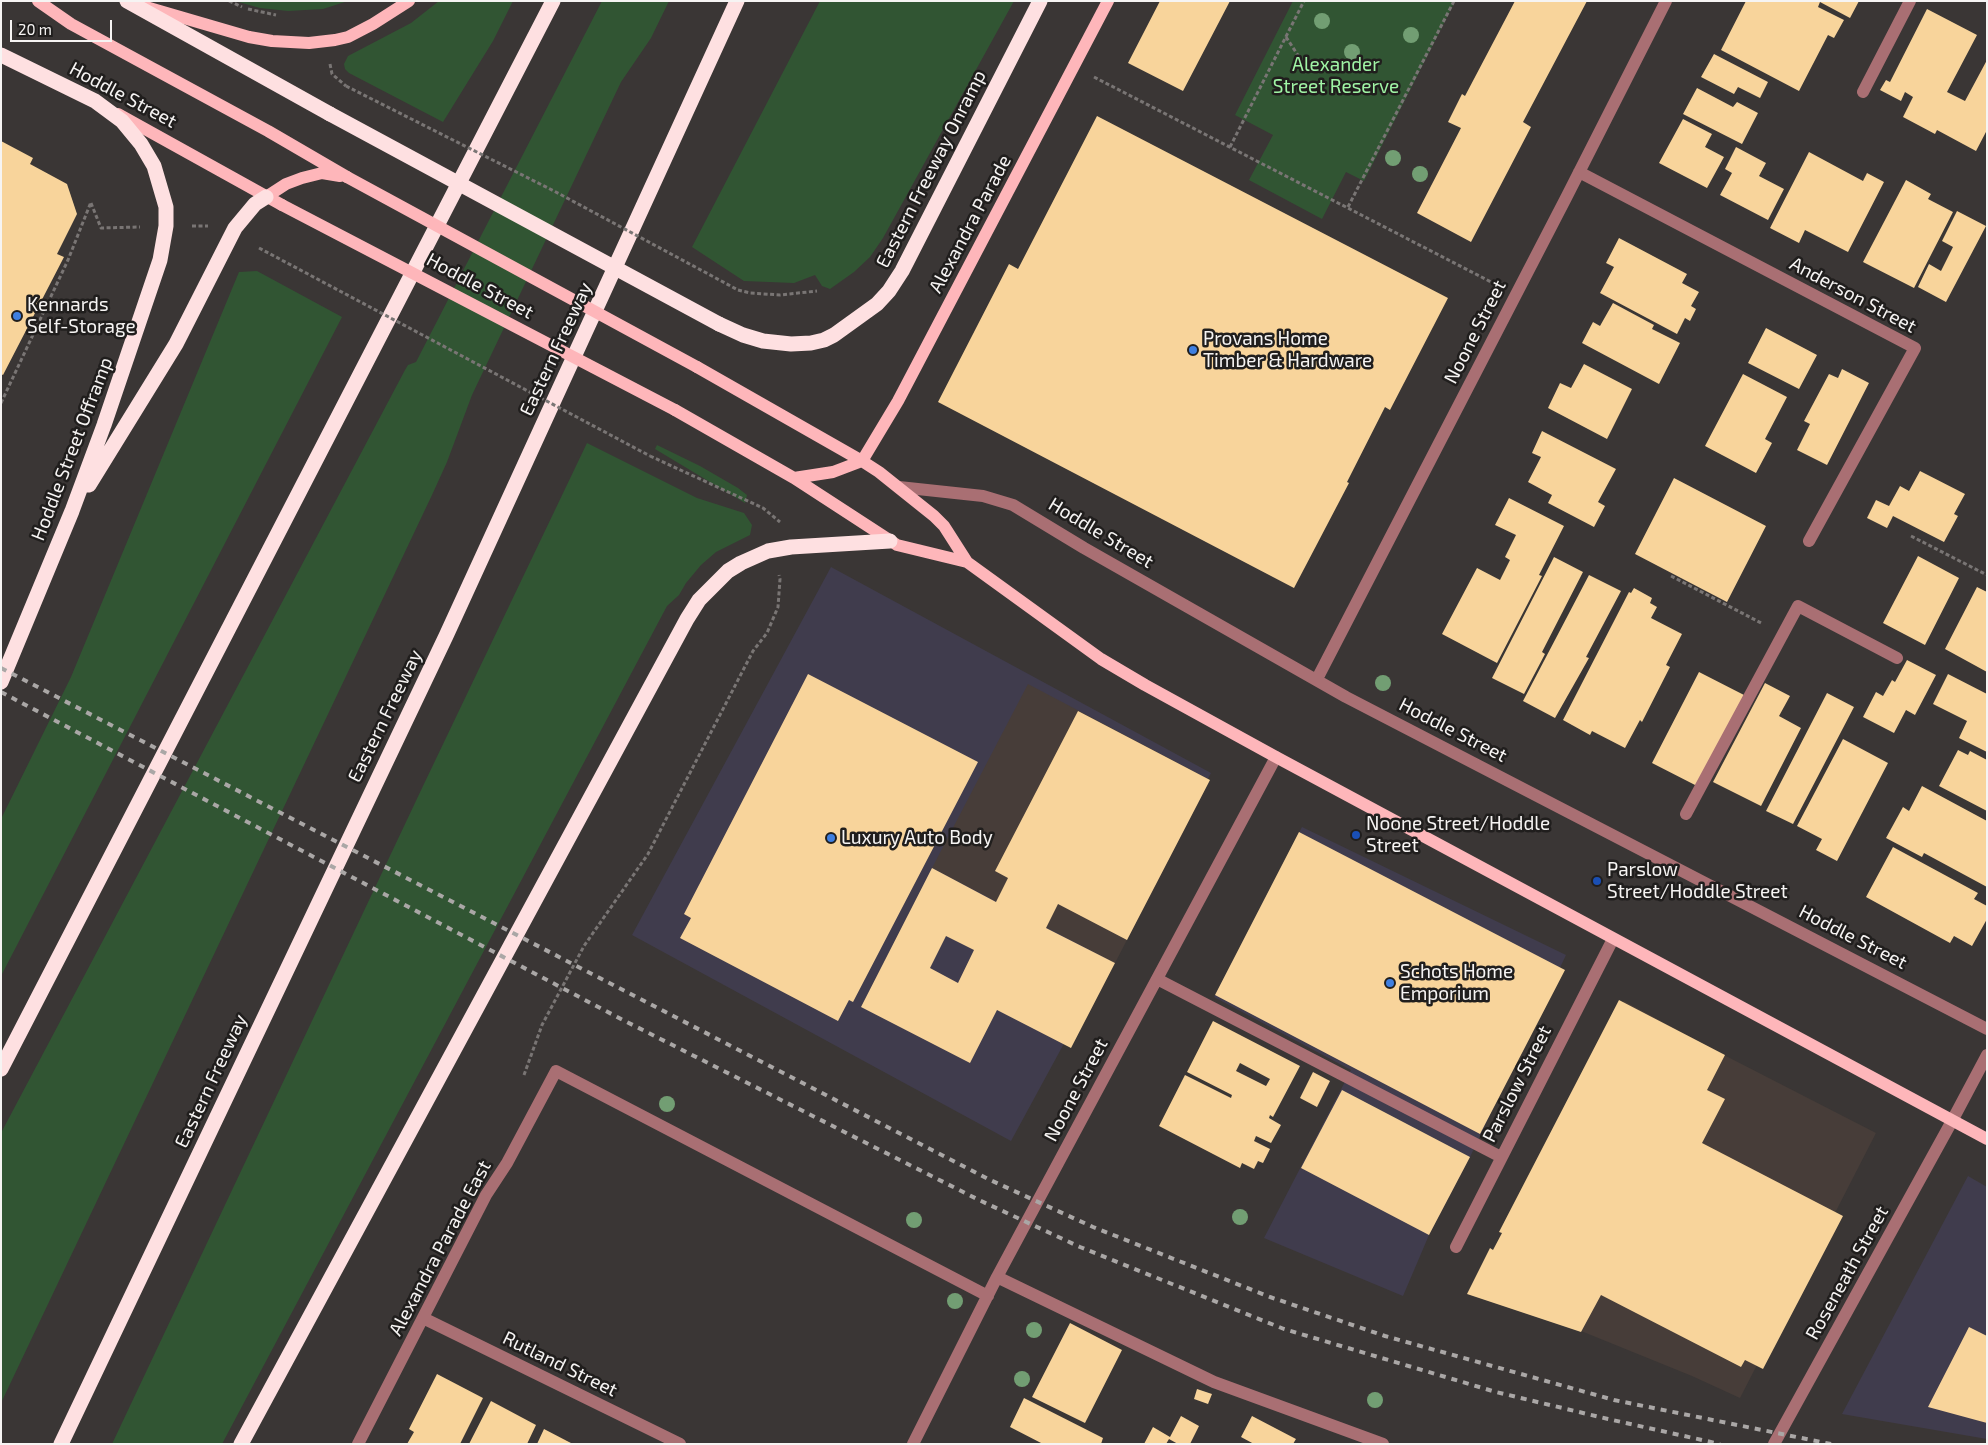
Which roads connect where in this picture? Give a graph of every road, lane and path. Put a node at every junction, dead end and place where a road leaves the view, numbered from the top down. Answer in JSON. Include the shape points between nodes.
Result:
{"nodes":[{"id":1,"x":38,"y":1,"type":"edge"},
{"id":2,"x":229,"y":1,"type":"edge"},
{"id":3,"x":408,"y":1,"type":"edge"},
{"id":4,"x":553,"y":1,"type":"edge"},
{"id":5,"x":737,"y":1,"type":"edge"},
{"id":6,"x":1040,"y":1,"type":"edge"},
{"id":7,"x":1108,"y":1,"type":"edge"},
{"id":8,"x":1304,"y":1,"type":"edge"},
{"id":9,"x":1454,"y":1,"type":"edge"},
{"id":10,"x":1666,"y":1,"type":"edge"},
{"id":11,"x":1910,"y":1,"type":"edge"},
{"id":12,"x":128,"y":2,"type":"edge"},
{"id":13,"x":282,"y":16,"type":"dead end"},
{"id":14,"x":1286,"y":37,"type":"junction"},
{"id":15,"x":1,"y":55,"type":"edge"},
{"id":16,"x":1073,"y":67,"type":"junction"},
{"id":17,"x":1307,"y":69,"type":"dead end"},
{"id":18,"x":346,"y":86,"type":"dead end"},
{"id":19,"x":1863,"y":92,"type":"dead end"},
{"id":20,"x":95,"y":101,"type":"junction"},
{"id":21,"x":1230,"y":147,"type":"junction"},
{"id":22,"x":1579,"y":172,"type":"junction"},
{"id":23,"x":347,"y":177,"type":"junction"},
{"id":24,"x":266,"y":197,"type":"junction"},
{"id":25,"x":91,"y":202,"type":"dead end"},
{"id":26,"x":1348,"y":208,"type":"junction"},
{"id":27,"x":259,"y":248,"type":"dead end"},
{"id":28,"x":817,"y":291,"type":"dead end"},
{"id":29,"x":1516,"y":294,"type":"junction"},
{"id":30,"x":1,"y":403,"type":"edge"},
{"id":31,"x":862,"y":461,"type":"junction"},
{"id":32,"x":794,"y":478,"type":"junction"},
{"id":33,"x":899,"y":487,"type":"junction"},
{"id":34,"x":72,"y":511,"type":"junction"},
{"id":35,"x":779,"y":521,"type":"dead end"},
{"id":36,"x":1911,"y":536,"type":"dead end"},
{"id":37,"x":890,"y":541,"type":"junction"},
{"id":38,"x":1809,"y":541,"type":"dead end"},
{"id":39,"x":768,"y":551,"type":"junction"},
{"id":40,"x":967,"y":562,"type":"junction"},
{"id":41,"x":1987,"y":575,"type":"edge"},
{"id":42,"x":1671,"y":576,"type":"dead end"},
{"id":43,"x":1783,"y":635,"type":"junction"},
{"id":44,"x":1898,"y":658,"type":"dead end"},
{"id":45,"x":1317,"y":679,"type":"junction"},
{"id":46,"x":1,"y":682,"type":"edge"},
{"id":47,"x":1276,"y":757,"type":"junction"},
{"id":48,"x":1686,"y":814,"type":"dead end"},
{"id":49,"x":1613,"y":939,"type":"junction"},
{"id":50,"x":1157,"y":979,"type":"junction"},
{"id":51,"x":1987,"y":1028,"type":"edge"},
{"id":52,"x":1987,"y":1055,"type":"edge"},
{"id":53,"x":1,"y":1068,"type":"edge"},
{"id":54,"x":523,"y":1079,"type":"dead end"},
{"id":55,"x":1952,"y":1121,"type":"junction"},
{"id":56,"x":1987,"y":1140,"type":"edge"},
{"id":57,"x":1501,"y":1157,"type":"junction"},
{"id":58,"x":1456,"y":1247,"type":"dead end"},
{"id":59,"x":997,"y":1277,"type":"junction"},
{"id":60,"x":988,"y":1296,"type":"junction"},
{"id":61,"x":423,"y":1318,"type":"junction"},
{"id":62,"x":1360,"y":1440,"type":"edge"},
{"id":63,"x":61,"y":1444,"type":"edge"},
{"id":64,"x":241,"y":1444,"type":"edge"},
{"id":65,"x":358,"y":1444,"type":"edge"},
{"id":66,"x":680,"y":1444,"type":"edge"},
{"id":67,"x":913,"y":1444,"type":"edge"},
{"id":68,"x":1383,"y":1444,"type":"edge"},
{"id":69,"x":1774,"y":1444,"type":"edge"}],
"edges":[{"from":1,"to":23,"type":"main road","name":"Hoddle Street","via":[[71,24]]},
{"from":2,"to":13,"type":"path","via":[[243,8]]},
{"from":3,"to":12,"type":"main road","via":[[348,36],[308,43],[249,37]]},
{"from":4,"to":53,"type":"highway"},
{"from":5,"to":63,"type":"highway","name":"Eastern Freeway","via":[[446,636]]},
{"from":6,"to":12,"type":"highway","name":"Eastern Freeway Onramp","bridge":true,"via":[[889,291],[868,313],[834,336],[810,343],[775,343],[752,338],[719,324]]},
{"from":7,"to":16,"type":"main road","name":"Alexandra Parade"},
{"from":8,"to":14,"type":"path"},
{"from":9,"to":26,"type":"path"},
{"from":10,"to":22,"type":"street","name":"Noone Street"},
{"from":11,"to":19,"type":"street"},
{"from":14,"to":17,"type":"path"},
{"from":14,"to":21,"type":"path"},
{"from":15,"to":20,"type":"highway","name":"Hoddle Street"},
{"from":16,"to":21,"type":"path"},
{"from":16,"to":31,"type":"main road","name":"Alexandra Parade","via":[[902,393]]},
{"from":18,"to":28,"type":"path","bridge":true,"via":[[554,191],[738,290],[780,295]]},
{"from":20,"to":24,"type":"main road","name":"Hoddle Street"},
{"from":20,"to":34,"type":"highway","name":"Hoddle Street Offramp","via":[[122,121],[148,156],[162,191],[166,226],[153,285]]},
{"from":21,"to":26,"type":"path"},
{"from":22,"to":29,"type":"street","name":"Noone Street"},
{"from":22,"to":38,"type":"street","name":"Anderson Street","via":[[1915,348]]},
{"from":23,"to":24,"type":"main road","via":[[322,174],[295,180]]},
{"from":23,"to":31,"type":"main road","name":"Hoddle Street","bridge":true,"via":[[697,367]]},
{"from":24,"to":32,"type":"main road","name":"Hoddle Street","bridge":true,"via":[[675,410]]},
{"from":24,"to":34,"type":"highway","via":[[255,204],[235,228],[176,344]]},
{"from":25,"to":30,"type":"path","via":[[68,260]]},
{"from":26,"to":29,"type":"path"},
{"from":27,"to":35,"type":"path","bridge":true,"via":[[650,456],[763,508]]},
{"from":29,"to":45,"type":"street","name":"Noone Street"},
{"from":31,"to":32,"type":"main road","via":[[833,472]]},
{"from":31,"to":33,"type":"main road","name":"Hoddle Street"},
{"from":32,"to":37,"type":"main road","name":"Hoddle Street"},
{"from":33,"to":40,"type":"main road","name":"Hoddle Street","via":[[944,526]]},
{"from":33,"to":45,"type":"street","name":"Hoddle Street","via":[[983,496],[1013,505]]},
{"from":34,"to":46,"type":"highway","name":"Hoddle Street Offramp"},
{"from":36,"to":41,"type":"path"},
{"from":37,"to":39,"type":"highway"},
{"from":37,"to":40,"type":"main road","name":"Hoddle Street","via":[[906,548]]},
{"from":39,"to":54,"type":"path","via":[[780,579],[778,606],[767,633],[752,652],[648,854],[584,946],[542,1025]]},
{"from":39,"to":64,"type":"highway","via":[[741,563],[717,580],[687,619]]},
{"from":40,"to":47,"type":"main road","name":"Hoddle Street","via":[[1101,659]]},
{"from":42,"to":43,"type":"path"},
{"from":43,"to":44,"type":"street","via":[[1798,606]]},
{"from":43,"to":48,"type":"street"},
{"from":45,"to":51,"type":"street","name":"Hoddle Street","via":[[1346,697]]},
{"from":47,"to":49,"type":"main road","name":"Hoddle Street"},
{"from":47,"to":50,"type":"street","name":"Noone Street"},
{"from":49,"to":55,"type":"main road","name":"Hoddle Street"},
{"from":49,"to":57,"type":"street","name":"Parslow Street"},
{"from":50,"to":57,"type":"street"},
{"from":50,"to":59,"type":"street","name":"Noone Street"},
{"from":52,"to":55,"type":"street","name":"Roseneath Street"},
{"from":55,"to":56,"type":"main road","name":"Hoddle Street"},
{"from":55,"to":69,"type":"street","name":"Roseneath Street"},
{"from":57,"to":58,"type":"street","name":"Parslow Street"},
{"from":59,"to":60,"type":"street","name":"Noone Street"},
{"from":59,"to":62,"type":"street","via":[[1214,1382]]},
{"from":60,"to":61,"type":"street","name":"Alexandra Parade East","via":[[556,1071],[507,1163],[486,1195]]},
{"from":60,"to":67,"type":"street","name":"Noone Street"},
{"from":61,"to":65,"type":"street","name":"Alexandra Parade East"},
{"from":61,"to":66,"type":"street","name":"Rutland Street"},
{"from":62,"to":68,"type":"street"}]}
